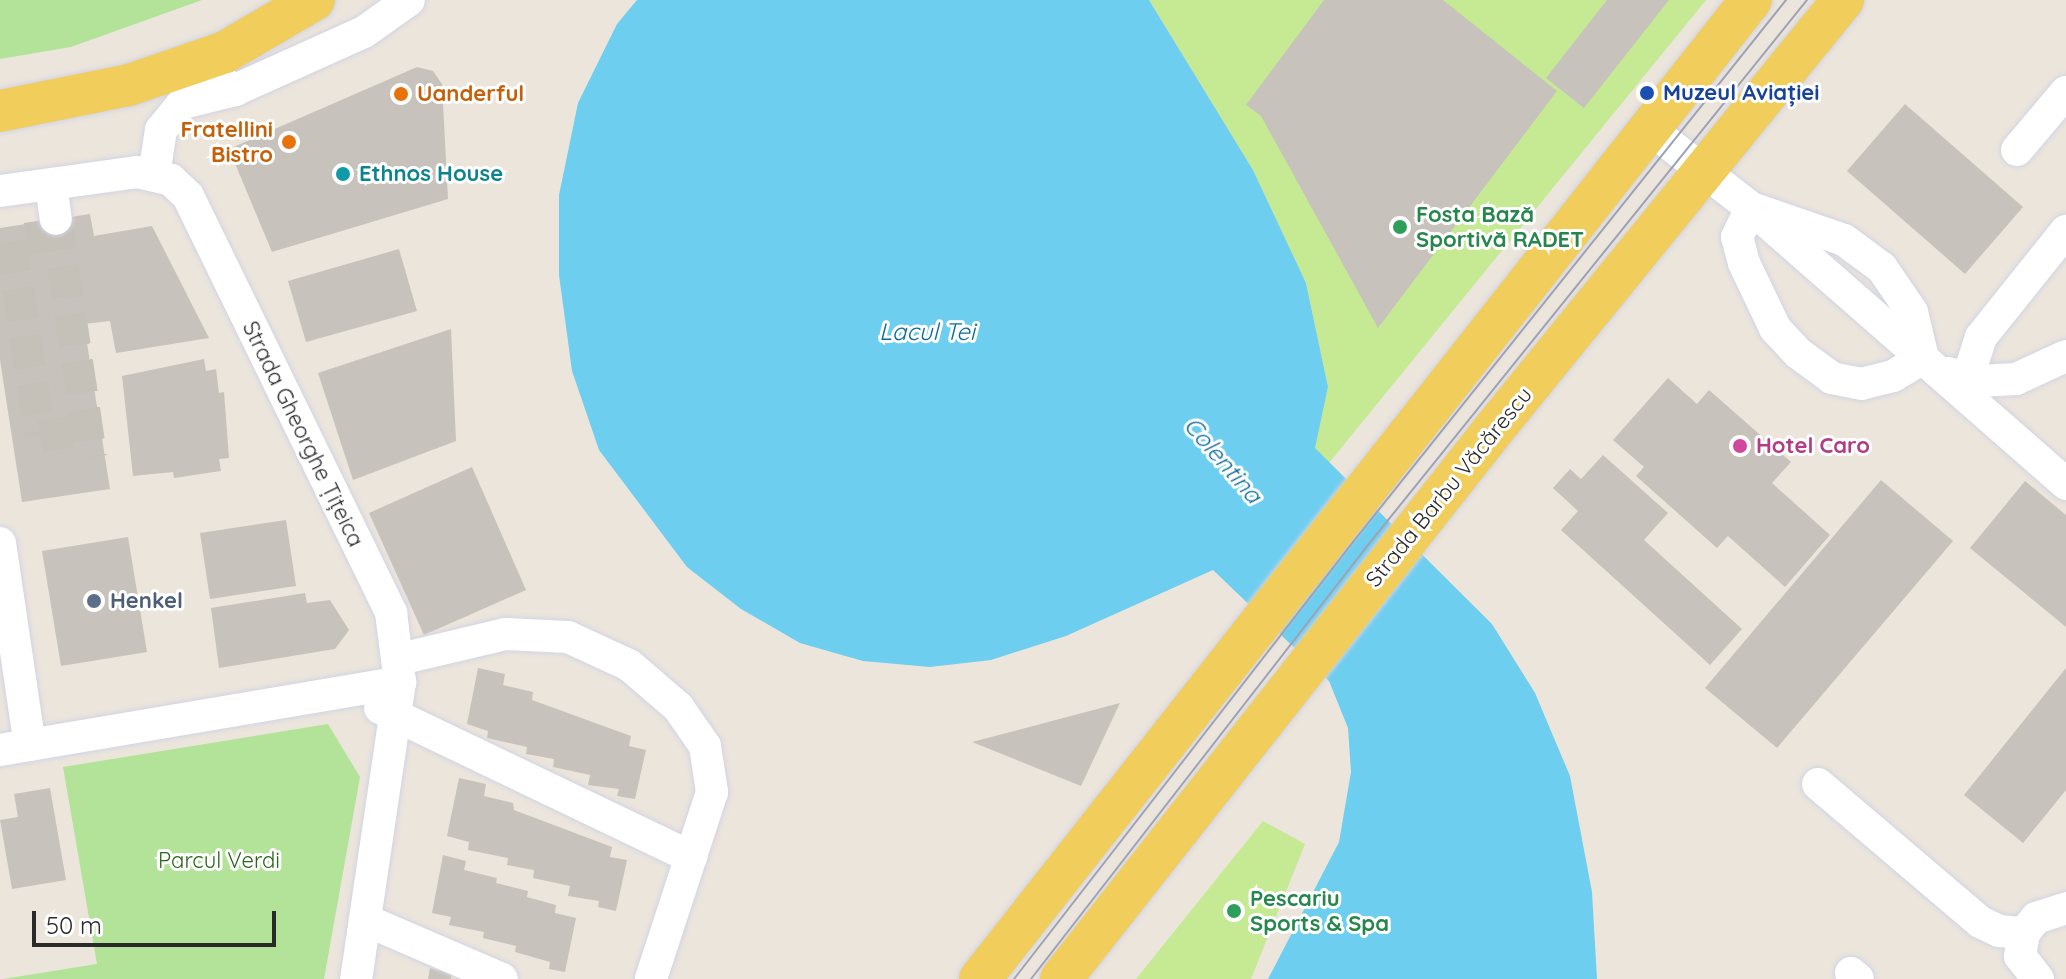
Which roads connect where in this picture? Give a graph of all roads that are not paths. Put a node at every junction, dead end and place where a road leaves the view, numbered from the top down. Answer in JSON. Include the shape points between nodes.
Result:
{"nodes":[{"id":1,"x":314,"y":0,"type":"edge"},
{"id":2,"x":409,"y":0,"type":"edge"},
{"id":3,"x":1751,"y":0,"type":"edge"},
{"id":4,"x":1843,"y":0,"type":"edge"},
{"id":5,"x":379,"y":9,"type":"edge"},
{"id":6,"x":191,"y":63,"type":"junction"},
{"id":7,"x":235,"y":90,"type":"junction"},
{"id":8,"x":2066,"y":92,"type":"edge"},
{"id":9,"x":0,"y":111,"type":"edge"},
{"id":10,"x":1650,"y":129,"type":"junction"},
{"id":11,"x":2017,"y":150,"type":"dead end"},
{"id":12,"x":1705,"y":171,"type":"junction"},
{"id":13,"x":154,"y":175,"type":"junction"},
{"id":14,"x":51,"y":185,"type":"junction"},
{"id":15,"x":0,"y":191,"type":"edge"},
{"id":16,"x":1751,"y":208,"type":"junction"},
{"id":17,"x":56,"y":219,"type":"tunnel mouth"},
{"id":18,"x":2066,"y":231,"type":"edge"},
{"id":19,"x":2066,"y":356,"type":"edge"},
{"id":20,"x":1926,"y":362,"type":"junction"},
{"id":21,"x":1967,"y":380,"type":"junction"},
{"id":22,"x":2066,"y":484,"type":"edge"},
{"id":23,"x":0,"y":543,"type":"edge"},
{"id":24,"x":400,"y":670,"type":"junction"},
{"id":25,"x":350,"y":690,"type":"junction"},
{"id":26,"x":396,"y":718,"type":"junction"},
{"id":27,"x":15,"y":748,"type":"edge"},
{"id":28,"x":1818,"y":784,"type":"dead end"},
{"id":29,"x":691,"y":857,"type":"junction"},
{"id":30,"x":2066,"y":908,"type":"edge"},
{"id":31,"x":365,"y":920,"type":"junction"},
{"id":32,"x":2024,"y":933,"type":"junction"},
{"id":33,"x":356,"y":979,"type":"edge"},
{"id":34,"x":502,"y":979,"type":"edge"},
{"id":35,"x":651,"y":979,"type":"edge"},
{"id":36,"x":980,"y":979,"type":"edge"},
{"id":37,"x":1061,"y":979,"type":"edge"},
{"id":38,"x":2038,"y":979,"type":"edge"}],
"edges":[{"from":1,"to":6,"type":"main road","via":[[225,52]]},
{"from":2,"to":5,"type":"street"},
{"from":3,"to":10,"type":"main road"},
{"from":4,"to":12,"type":"main road","name":"Strada Barbu Văcărescu"},
{"from":5,"to":7,"type":"street"},
{"from":6,"to":7,"type":"street"},
{"from":6,"to":9,"type":"main road","via":[[129,85]]},
{"from":7,"to":13,"type":"street","via":[[183,103],[161,130]]},
{"from":8,"to":11,"type":"street"},
{"from":10,"to":12,"type":"street"},
{"from":10,"to":36,"type":"main road"},
{"from":12,"to":16,"type":"street"},
{"from":12,"to":37,"type":"main road","name":"Strada Barbu Văcărescu","via":[[1274,705]]},
{"from":13,"to":14,"type":"street","via":[[137,172]]},
{"from":13,"to":24,"type":"street","name":"Strada Gheorghe Țițeica","via":[[171,180],[188,196],[391,613]]},
{"from":14,"to":15,"type":"street"},
{"from":14,"to":17,"type":"street"},
{"from":16,"to":20,"type":"street"},
{"from":16,"to":20,"type":"street","via":[[1737,237],[1744,263],[1775,328],[1798,353],[1832,378],[1862,384]]},
{"from":18,"to":21,"type":"street","via":[[1981,337]]},
{"from":19,"to":21,"type":"street","via":[[2016,379]]},
{"from":20,"to":21,"type":"street"},
{"from":20,"to":22,"type":"street"},
{"from":23,"to":27,"type":"street"},
{"from":24,"to":25,"type":"street"},
{"from":24,"to":26,"type":"street","name":"Strada Gheorghe Țițeica"},
{"from":24,"to":29,"type":"street","via":[[506,634],[587,643],[629,665],[678,707],[711,766],[710,802]]},
{"from":25,"to":26,"type":"street"},
{"from":25,"to":27,"type":"street"},
{"from":26,"to":29,"type":"street"},
{"from":26,"to":31,"type":"street","name":"Strada Gheorghe Țițeica"},
{"from":28,"to":32,"type":"street","via":[[1980,922],[1999,931]]},
{"from":29,"to":35,"type":"street"},
{"from":30,"to":32,"type":"street","via":[[2036,918]]},
{"from":31,"to":33,"type":"street","name":"Strada Gheorghe Țițeica"},
{"from":31,"to":34,"type":"street"},
{"from":32,"to":38,"type":"street","via":[[2020,956]]}]}
